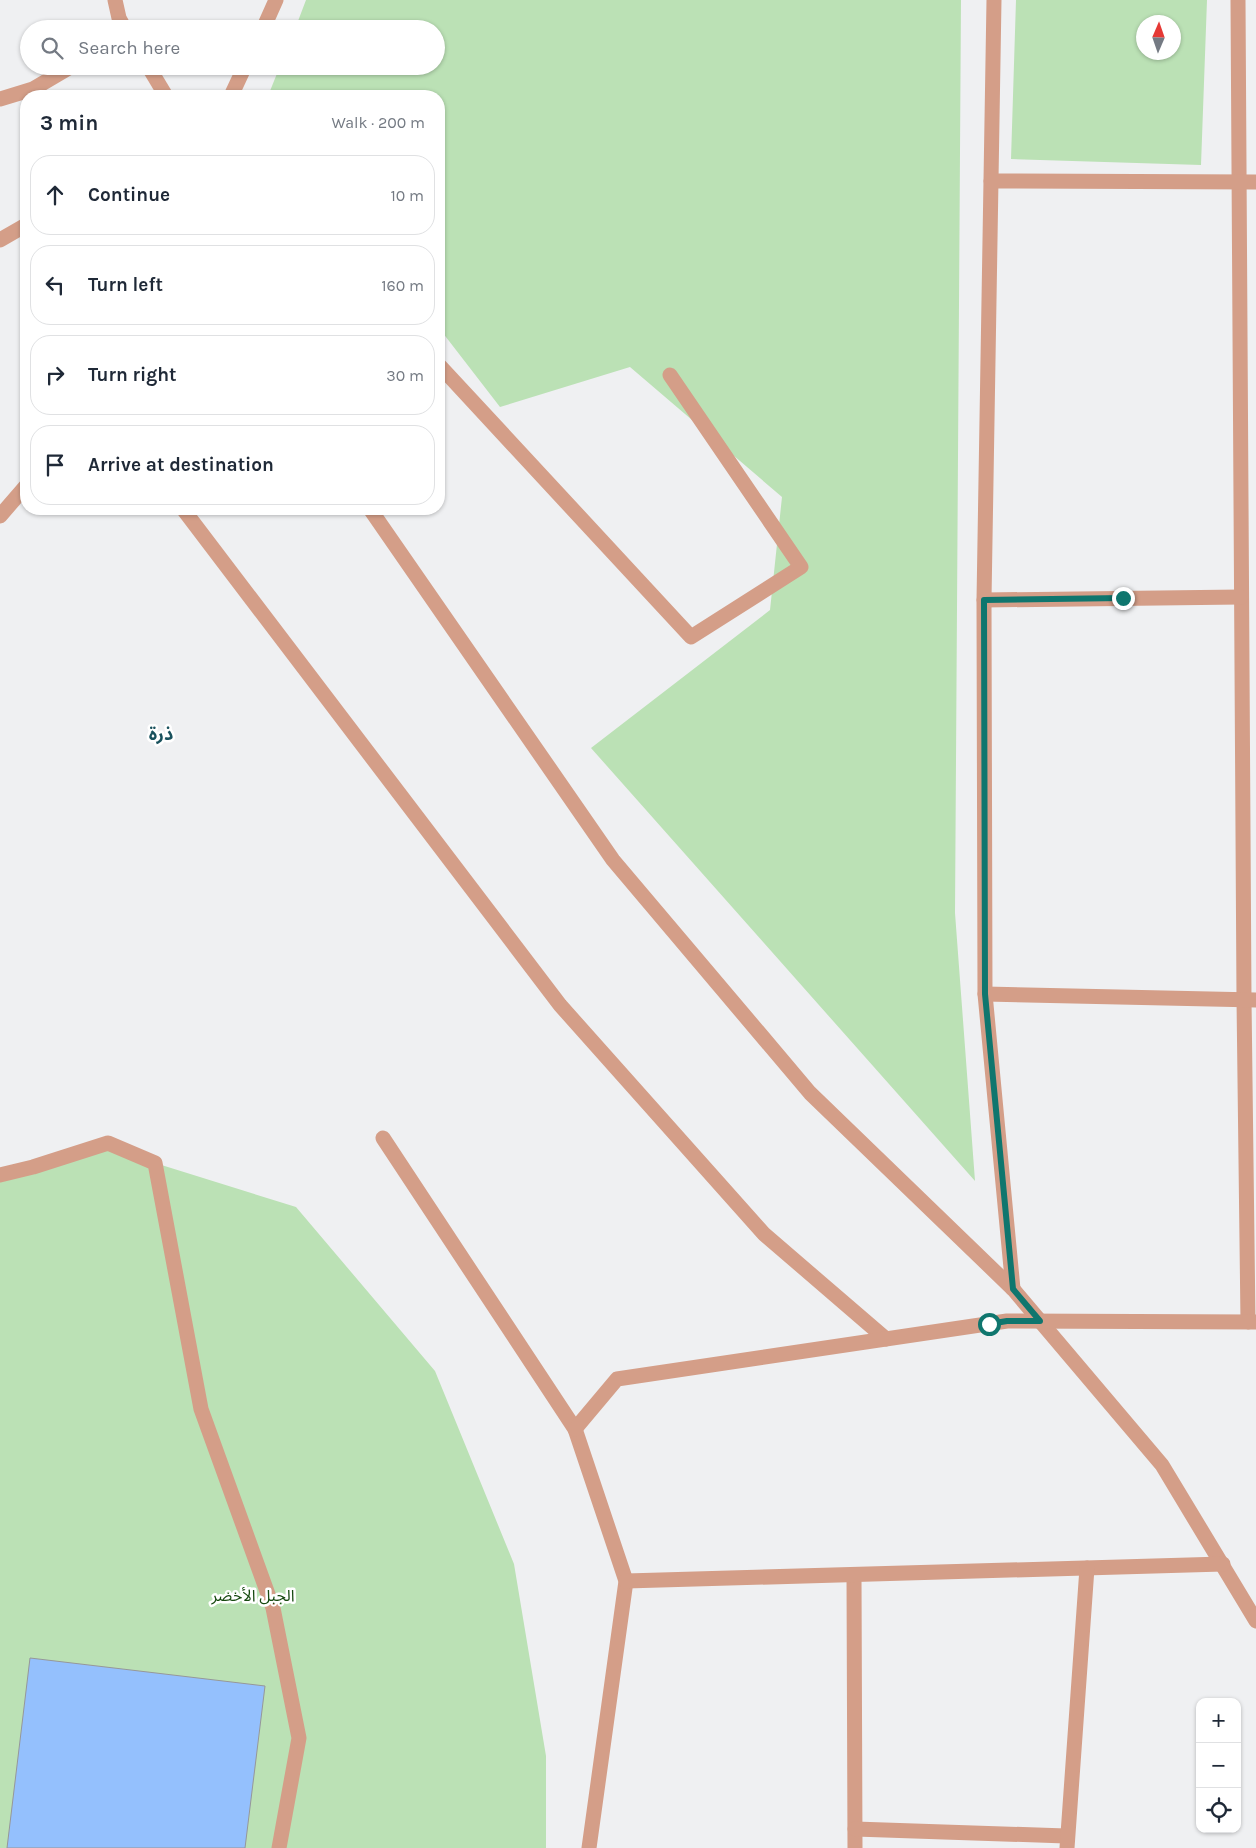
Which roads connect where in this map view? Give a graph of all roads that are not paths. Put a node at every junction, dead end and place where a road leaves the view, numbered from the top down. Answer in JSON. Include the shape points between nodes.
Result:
{"nodes":[{"id":1,"x":115,"y":0,"type":"edge"},
{"id":2,"x":276,"y":0,"type":"edge"},
{"id":3,"x":994,"y":0,"type":"edge"},
{"id":4,"x":1238,"y":0,"type":"edge"},
{"id":5,"x":120,"y":20,"type":"edge"},
{"id":6,"x":267,"y":20,"type":"edge"},
{"id":7,"x":57,"y":75,"type":"edge"},
{"id":8,"x":153,"y":75,"type":"edge"},
{"id":9,"x":241,"y":75,"type":"edge"},
{"id":10,"x":30,"y":90,"type":"edge"},
{"id":11,"x":162,"y":90,"type":"edge"},
{"id":12,"x":234,"y":90,"type":"edge"},
{"id":13,"x":20,"y":93,"type":"edge"},
{"id":14,"x":0,"y":100,"type":"edge"},
{"id":15,"x":992,"y":180,"type":"junction"},
{"id":16,"x":1239,"y":181,"type":"junction"},
{"id":17,"x":1256,"y":182,"type":"edge"},
{"id":18,"x":20,"y":228,"type":"edge"},
{"id":19,"x":0,"y":240,"type":"edge"},
{"id":20,"x":445,"y":371,"type":"edge"},
{"id":21,"x":670,"y":375,"type":"dead end"},
{"id":22,"x":20,"y":493,"type":"edge"},
{"id":23,"x":187,"y":515,"type":"edge"},
{"id":24,"x":374,"y":515,"type":"edge"},
{"id":25,"x":0,"y":516,"type":"edge"},
{"id":26,"x":1242,"y":597,"type":"junction"},
{"id":27,"x":984,"y":600,"type":"junction"},
{"id":28,"x":985,"y":994,"type":"junction"},
{"id":29,"x":1250,"y":1000,"type":"edge"},
{"id":30,"x":383,"y":1138,"type":"dead end"},
{"id":31,"x":0,"y":1175,"type":"edge"},
{"id":32,"x":1013,"y":1289,"type":"junction"},
{"id":33,"x":1040,"y":1321,"type":"junction"},
{"id":34,"x":1252,"y":1322,"type":"edge"},
{"id":35,"x":886,"y":1339,"type":"junction"},
{"id":36,"x":575,"y":1429,"type":"junction"},
{"id":37,"x":1223,"y":1564,"type":"junction"},
{"id":38,"x":1087,"y":1568,"type":"junction"},
{"id":39,"x":854,"y":1575,"type":"junction"},
{"id":40,"x":626,"y":1581,"type":"junction"},
{"id":41,"x":1256,"y":1621,"type":"edge"},
{"id":42,"x":855,"y":1829,"type":"junction"},
{"id":43,"x":1066,"y":1842,"type":"edge"},
{"id":44,"x":279,"y":1848,"type":"edge"},
{"id":45,"x":589,"y":1848,"type":"edge"},
{"id":46,"x":855,"y":1848,"type":"edge"}],
"edges":[{"from":1,"to":5,"type":"street"},
{"from":2,"to":6,"type":"street"},
{"from":3,"to":15,"type":"street"},
{"from":4,"to":16,"type":"street"},
{"from":7,"to":10,"type":"street"},
{"from":8,"to":11,"type":"street"},
{"from":9,"to":12,"type":"street"},
{"from":13,"to":14,"type":"street"},
{"from":15,"to":16,"type":"street"},
{"from":15,"to":27,"type":"street"},
{"from":16,"to":17,"type":"street"},
{"from":16,"to":26,"type":"street"},
{"from":18,"to":19,"type":"street"},
{"from":20,"to":21,"type":"street","via":[[691,637],[801,567]]},
{"from":22,"to":25,"type":"street"},
{"from":23,"to":35,"type":"street","via":[[560,1005],[764,1234]]},
{"from":24,"to":32,"type":"street","via":[[612,860],[810,1093]]},
{"from":26,"to":27,"type":"street"},
{"from":26,"to":29,"type":"street"},
{"from":27,"to":28,"type":"street"},
{"from":28,"to":29,"type":"street"},
{"from":28,"to":32,"type":"street"},
{"from":29,"to":34,"type":"street"},
{"from":30,"to":36,"type":"street"},
{"from":31,"to":44,"type":"street","via":[[108,1143],[155,1163],[201,1409],[273,1608],[300,1738]]},
{"from":32,"to":33,"type":"street"},
{"from":33,"to":34,"type":"street"},
{"from":33,"to":35,"type":"street","via":[[1007,1321]]},
{"from":33,"to":37,"type":"street","via":[[1162,1465]]},
{"from":35,"to":36,"type":"street","via":[[617,1379]]},
{"from":36,"to":40,"type":"street"},
{"from":37,"to":38,"type":"street"},
{"from":37,"to":41,"type":"street"},
{"from":38,"to":39,"type":"street"},
{"from":38,"to":43,"type":"street"},
{"from":39,"to":40,"type":"street"},
{"from":39,"to":42,"type":"street"},
{"from":40,"to":45,"type":"street"},
{"from":42,"to":43,"type":"street"},
{"from":42,"to":46,"type":"street"}]}
